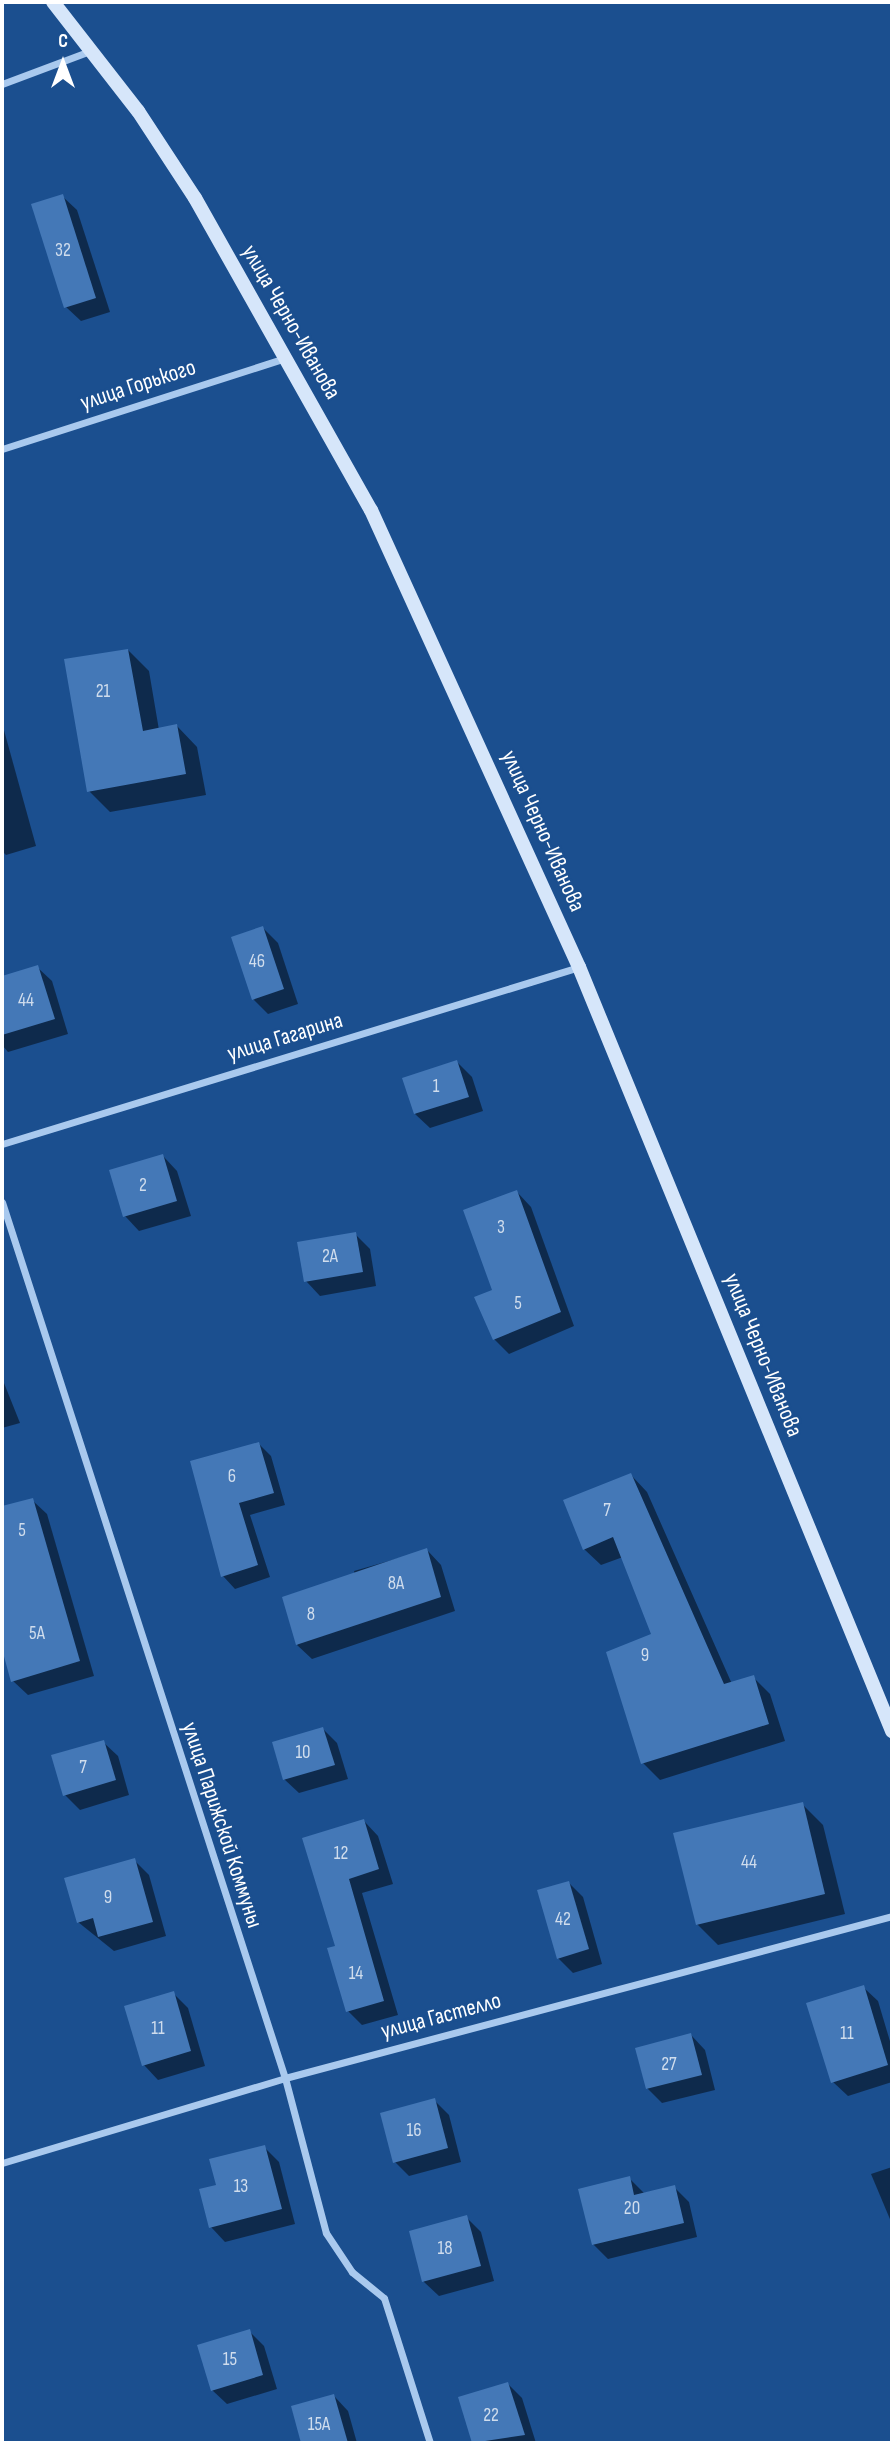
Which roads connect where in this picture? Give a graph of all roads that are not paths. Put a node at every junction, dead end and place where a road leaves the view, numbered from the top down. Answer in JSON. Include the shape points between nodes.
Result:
{"nodes":[{"id":1,"x":53,"y":2,"type":"edge"},
{"id":2,"x":90,"y":51,"type":"junction"},
{"id":3,"x":2,"y":84,"type":"edge"},
{"id":4,"x":286,"y":358,"type":"junction"},
{"id":5,"x":2,"y":449,"type":"edge"},
{"id":6,"x":579,"y":967,"type":"junction"},
{"id":7,"x":2,"y":1144,"type":"edge"},
{"id":8,"x":2,"y":1202,"type":"edge"},
{"id":9,"x":892,"y":1731,"type":"edge"},
{"id":10,"x":892,"y":1916,"type":"edge"},
{"id":11,"x":285,"y":2078,"type":"junction"},
{"id":12,"x":2,"y":2163,"type":"edge"},
{"id":13,"x":430,"y":2443,"type":"edge"}],
"edges":[{"from":1,"to":2,"type":"main road","name":"улица Черно-Иванова"},
{"from":2,"to":3,"type":"street"},
{"from":2,"to":4,"type":"main road","name":"улица Черно-Иванова","via":[[195,198]]},
{"from":4,"to":5,"type":"street","name":"улица Горького"},
{"from":4,"to":6,"type":"main road","name":"улица Черно-Иванова","via":[[371,510]]},
{"from":6,"to":7,"type":"street","name":"улица Гагарина"},
{"from":6,"to":9,"type":"main road","name":"улица Черно-Иванова"},
{"from":8,"to":11,"type":"street","name":"улица Парижской Коммуны"},
{"from":10,"to":11,"type":"street","name":"улица Гастелло"},
{"from":11,"to":12,"type":"street","name":"улица Гастелло"},
{"from":11,"to":13,"type":"street","name":"улица Парижской Коммуны","via":[[326,2232],[352,2272],[384,2298]]}]}
